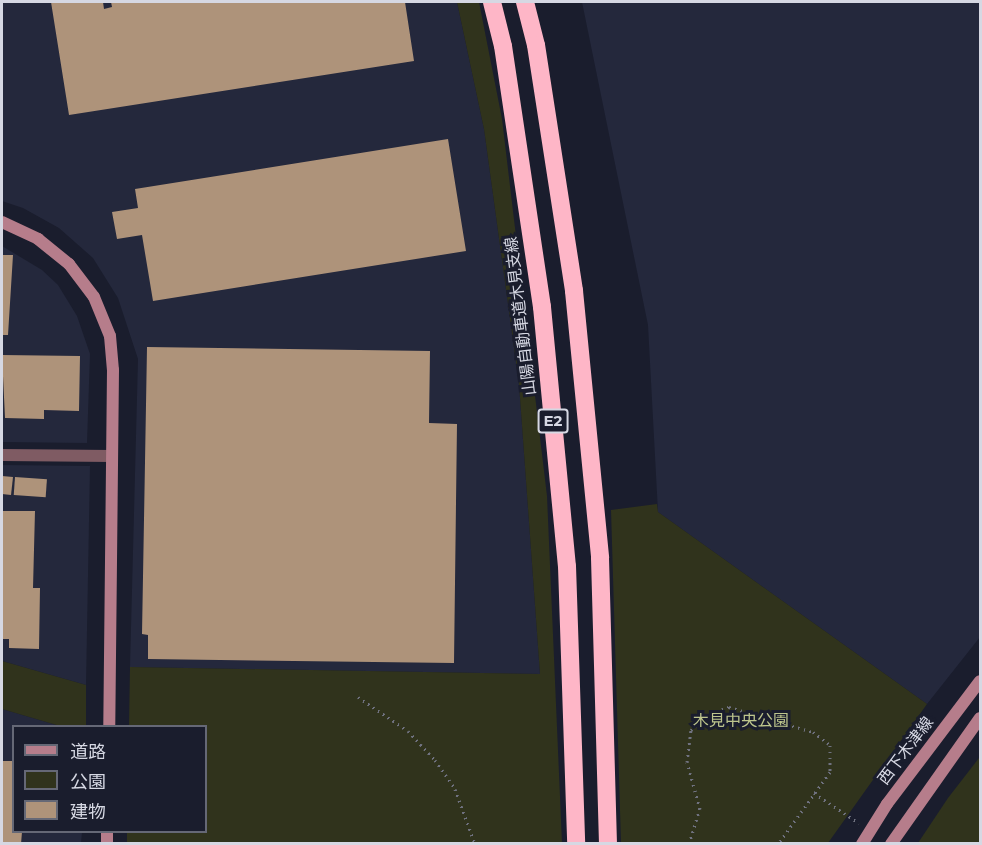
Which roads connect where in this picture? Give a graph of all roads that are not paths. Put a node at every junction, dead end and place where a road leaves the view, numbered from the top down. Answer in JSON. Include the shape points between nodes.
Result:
{"nodes":[{"id":1,"x":492,"y":2,"type":"edge"},
{"id":2,"x":525,"y":2,"type":"edge"},
{"id":3,"x":2,"y":222,"type":"edge"},
{"id":4,"x":2,"y":455,"type":"edge"},
{"id":5,"x":112,"y":456,"type":"junction"},
{"id":6,"x":981,"y":681,"type":"edge"},
{"id":7,"x":981,"y":718,"type":"edge"},
{"id":8,"x":109,"y":725,"type":"edge"},
{"id":9,"x":576,"y":843,"type":"edge"},
{"id":10,"x":608,"y":843,"type":"edge"},
{"id":11,"x":862,"y":843,"type":"edge"},
{"id":12,"x":891,"y":843,"type":"edge"}],
"edges":[{"from":1,"to":9,"type":"highway","name":"山陽自動車道木見支線","number":"E2","via":[[503,46],[543,318],[567,566]]},
{"from":2,"to":10,"type":"highway","number":"E2","via":[[536,45],[574,291],[599,546]]},
{"from":3,"to":5,"type":"street","via":[[38,239],[69,264],[94,297],[110,336]]},
{"from":4,"to":5,"type":"street"},
{"from":5,"to":8,"type":"street"},
{"from":6,"to":11,"type":"street","name":"西下木津線"},
{"from":7,"to":12,"type":"street"}]}
